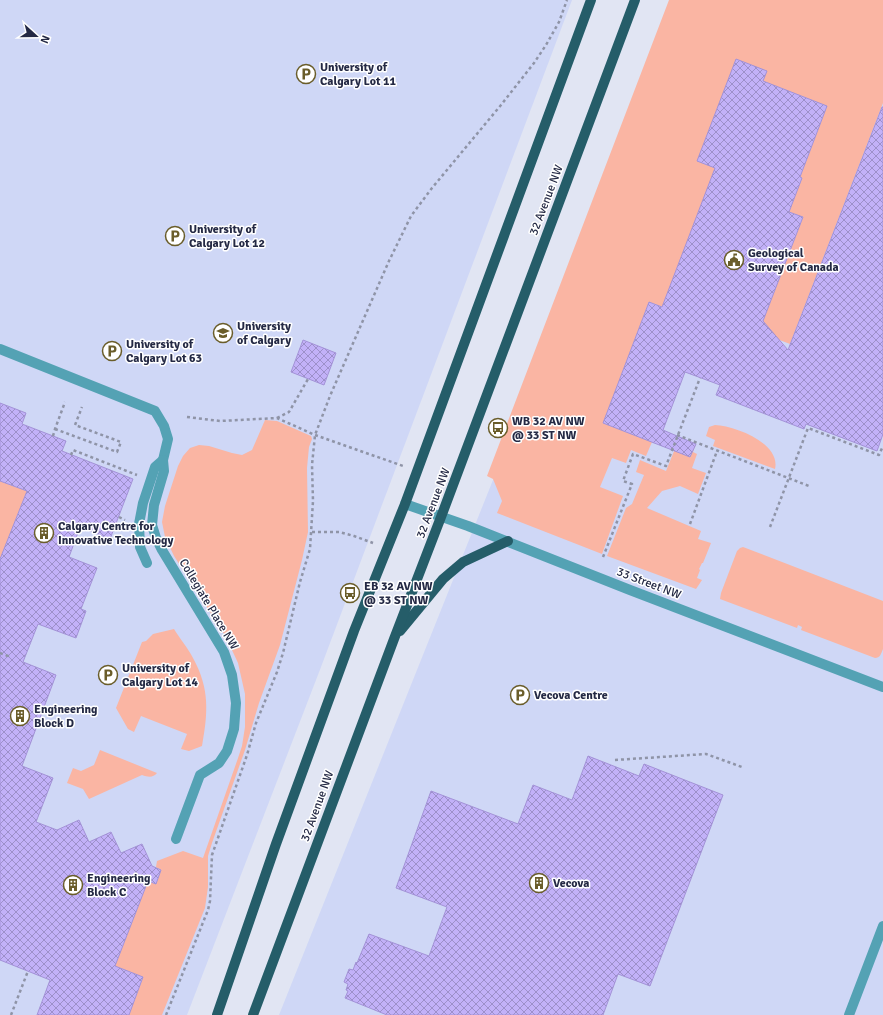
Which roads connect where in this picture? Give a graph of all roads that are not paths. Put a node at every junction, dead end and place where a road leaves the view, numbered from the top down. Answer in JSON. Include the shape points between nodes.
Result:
{"nodes":[{"id":1,"x":591,"y":0,"type":"edge"},
{"id":2,"x":635,"y":0,"type":"edge"},
{"id":3,"x":0,"y":349,"type":"edge"},
{"id":4,"x":163,"y":460,"type":"junction"},
{"id":5,"x":405,"y":504,"type":"junction"},
{"id":6,"x":441,"y":517,"type":"junction"},
{"id":7,"x":508,"y":541,"type":"junction"},
{"id":8,"x":147,"y":563,"type":"dead end"},
{"id":9,"x":394,"y":639,"type":"junction"},
{"id":10,"x":883,"y":687,"type":"edge"},
{"id":11,"x":176,"y":839,"type":"dead end"},
{"id":12,"x":882,"y":931,"type":"edge"},
{"id":13,"x":217,"y":1015,"type":"edge"},
{"id":14,"x":253,"y":1015,"type":"edge"},
{"id":15,"x":849,"y":1015,"type":"edge"}],
"edges":[{"from":1,"to":5,"type":"main road","name":"32 Avenue NW"},
{"from":2,"to":6,"type":"main road","name":"32 Avenue NW"},
{"from":3,"to":4,"type":"street","name":"Collegiate Place NW","via":[[155,411],[168,439]]},
{"from":4,"to":8,"type":"street","name":"Collegiate Place NW","via":[[156,467],[143,503],[139,524],[140,547]]},
{"from":4,"to":11,"type":"street","name":"Collegiate Place NW","via":[[164,471],[154,505],[152,525],[162,550],[224,652],[232,675],[236,703],[234,729],[227,751],[219,763],[200,776]]},
{"from":5,"to":6,"type":"street","name":"33 Street NW"},
{"from":5,"to":13,"type":"main road","name":"32 Avenue NW","via":[[354,631]]},
{"from":6,"to":7,"type":"street","name":"33 Street NW"},
{"from":6,"to":9,"type":"main road","name":"32 Avenue NW"},
{"from":7,"to":9,"type":"main road","via":[[463,562],[444,579]]},
{"from":7,"to":10,"type":"street","name":"33 Street NW"},
{"from":9,"to":14,"type":"main road","name":"32 Avenue NW"},
{"from":12,"to":15,"type":"street"}]}
